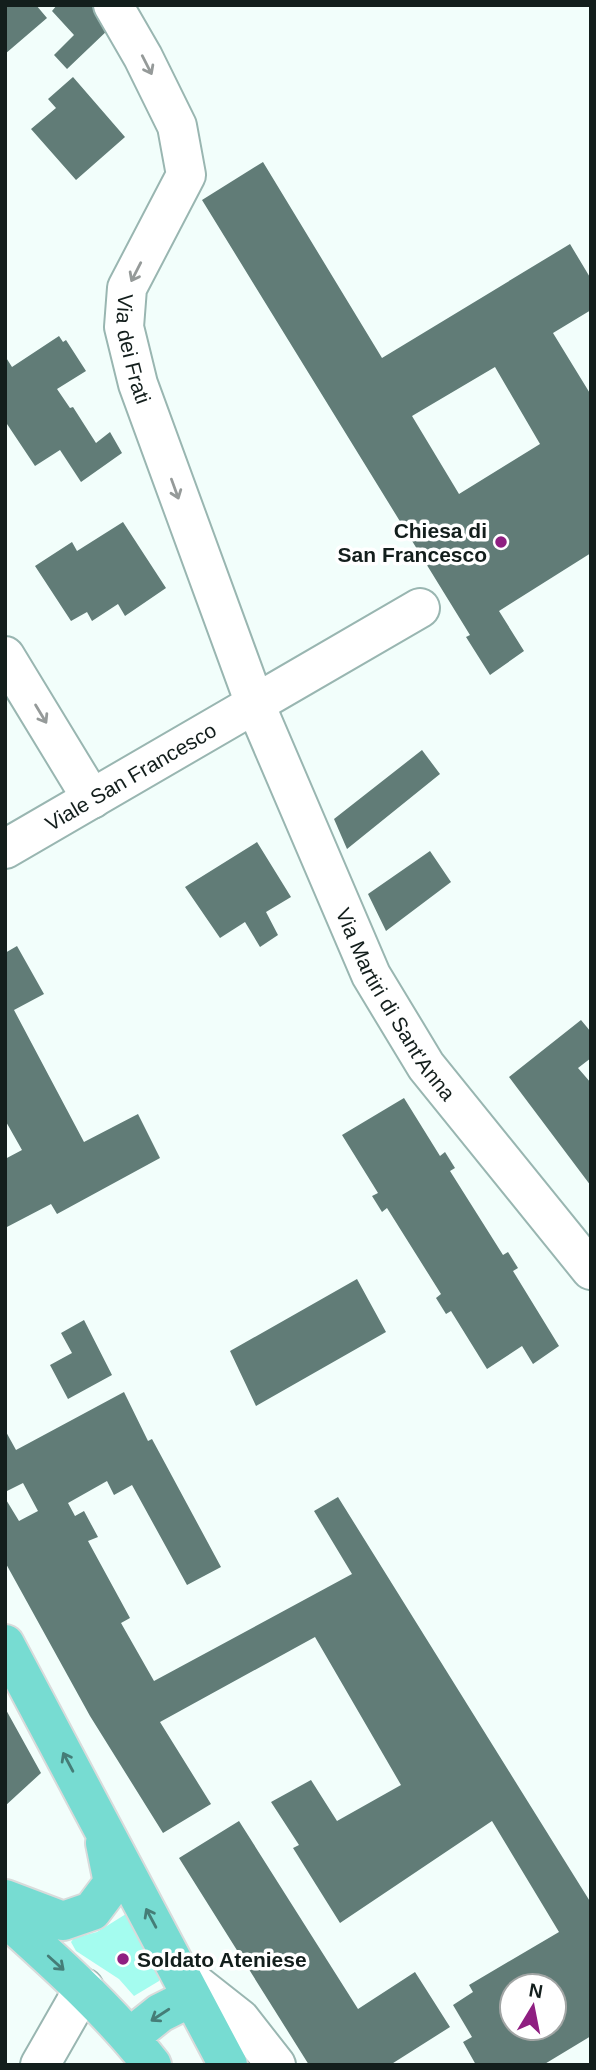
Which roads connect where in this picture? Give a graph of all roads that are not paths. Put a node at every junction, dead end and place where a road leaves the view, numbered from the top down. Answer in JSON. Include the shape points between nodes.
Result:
{"nodes":[{"id":1,"x":113,"y":5,"type":"edge"},
{"id":2,"x":420,"y":608,"type":"dead end"},
{"id":3,"x":5,"y":656,"type":"edge"},
{"id":4,"x":255,"y":704,"type":"junction"},
{"id":5,"x":92,"y":799,"type":"junction"},
{"id":6,"x":5,"y":849,"type":"edge"},
{"id":7,"x":589,"y":1262,"type":"edge"},
{"id":8,"x":5,"y":1644,"type":"edge"},
{"id":9,"x":100,"y":1822,"type":"junction"},
{"id":10,"x":5,"y":1899,"type":"edge"},
{"id":11,"x":5,"y":1917,"type":"edge"},
{"id":12,"x":185,"y":1984,"type":"junction"},
{"id":13,"x":84,"y":1988,"type":"junction"},
{"id":14,"x":141,"y":2051,"type":"edge"},
{"id":15,"x":40,"y":2065,"type":"edge"},
{"id":16,"x":228,"y":2065,"type":"edge"},
{"id":17,"x":276,"y":2065,"type":"edge"}],
"edges":[{"from":1,"to":4,"type":"street","name":"Via dei Frati","one_way":true,"via":[[177,126],[186,176],[127,288],[124,327],[138,384]]},
{"from":2,"to":4,"type":"street","name":"Viale San Francesco"},
{"from":3,"to":5,"type":"street","one_way":true},
{"from":4,"to":5,"type":"street","name":"Viale San Francesco"},
{"from":4,"to":7,"type":"street","name":"Via Martiri di Sant'Anna","via":[[371,975],[426,1066]]},
{"from":5,"to":6,"type":"street","name":"Viale San Francesco"},
{"from":9,"to":8,"type":"main road","one_way":true},
{"from":9,"to":10,"type":"main road","via":[[113,1883],[92,1911],[63,1921]]},
{"from":12,"to":9,"type":"main road","one_way":true},
{"from":11,"to":13,"type":"main road","one_way":true},
{"from":12,"to":14,"type":"main road","one_way":true,"via":[[160,2013]]},
{"from":12,"to":16,"type":"main road"},
{"from":12,"to":17,"type":"street","via":[[240,2019]]},
{"from":13,"to":14,"type":"main road"},
{"from":13,"to":15,"type":"street"}]}
